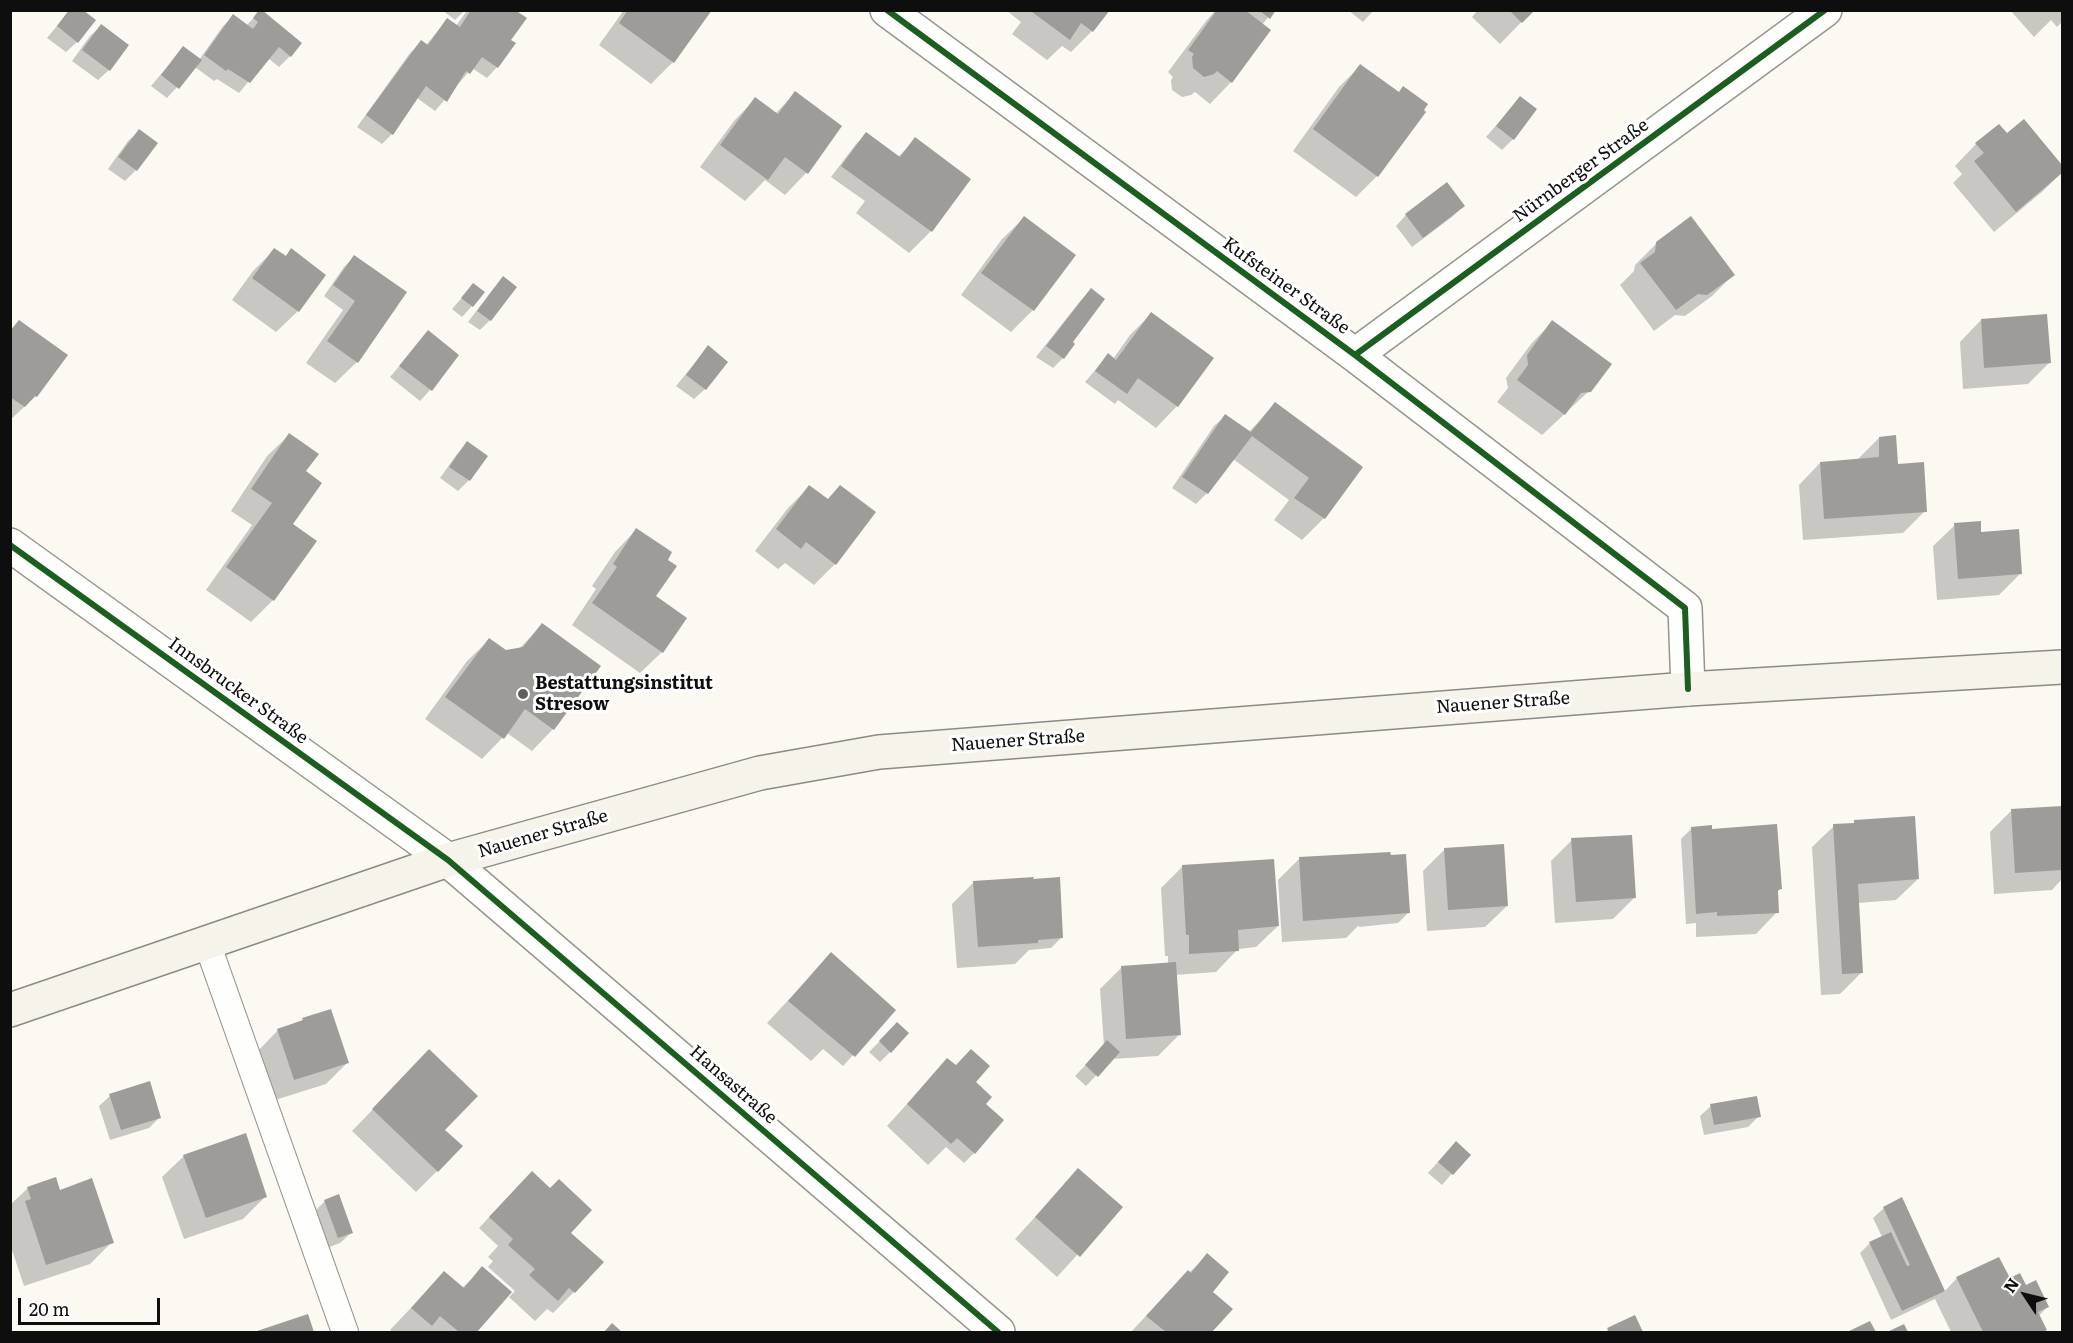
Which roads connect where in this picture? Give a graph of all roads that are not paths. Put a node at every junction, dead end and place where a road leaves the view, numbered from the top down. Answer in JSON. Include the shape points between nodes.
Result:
{"nodes":[{"id":1,"x":887,"y":10,"type":"edge"},
{"id":2,"x":1825,"y":10,"type":"edge"},
{"id":3,"x":1354,"y":355,"type":"junction"},
{"id":4,"x":10,"y":545,"type":"edge"},
{"id":5,"x":2062,"y":667,"type":"edge"},
{"id":6,"x":1688,"y":689,"type":"junction"},
{"id":7,"x":448,"y":860,"type":"junction"},
{"id":8,"x":207,"y":943,"type":"junction"},
{"id":9,"x":10,"y":1010,"type":"edge"},
{"id":10,"x":345,"y":1332,"type":"edge"},
{"id":11,"x":998,"y":1332,"type":"edge"}],
"edges":[{"from":1,"to":3,"type":"street","name":"Kufsteiner Straße"},
{"from":2,"to":3,"type":"street","name":"Nürnberger Straße"},
{"from":3,"to":6,"type":"street","name":"Kufsteiner Straße","via":[[1685,608]]},
{"from":4,"to":7,"type":"street","name":"Innsbrucker Straße"},
{"from":5,"to":6,"type":"main road","name":"Nauener Straße"},
{"from":6,"to":7,"type":"main road","name":"Nauener Straße","via":[[879,752],[760,773]]},
{"from":7,"to":8,"type":"main road","name":"Nauener Straße"},
{"from":7,"to":11,"type":"street","name":"Hansastraße"},
{"from":8,"to":9,"type":"main road","name":"Nauener Straße"},
{"from":8,"to":10,"type":"lane"}]}
